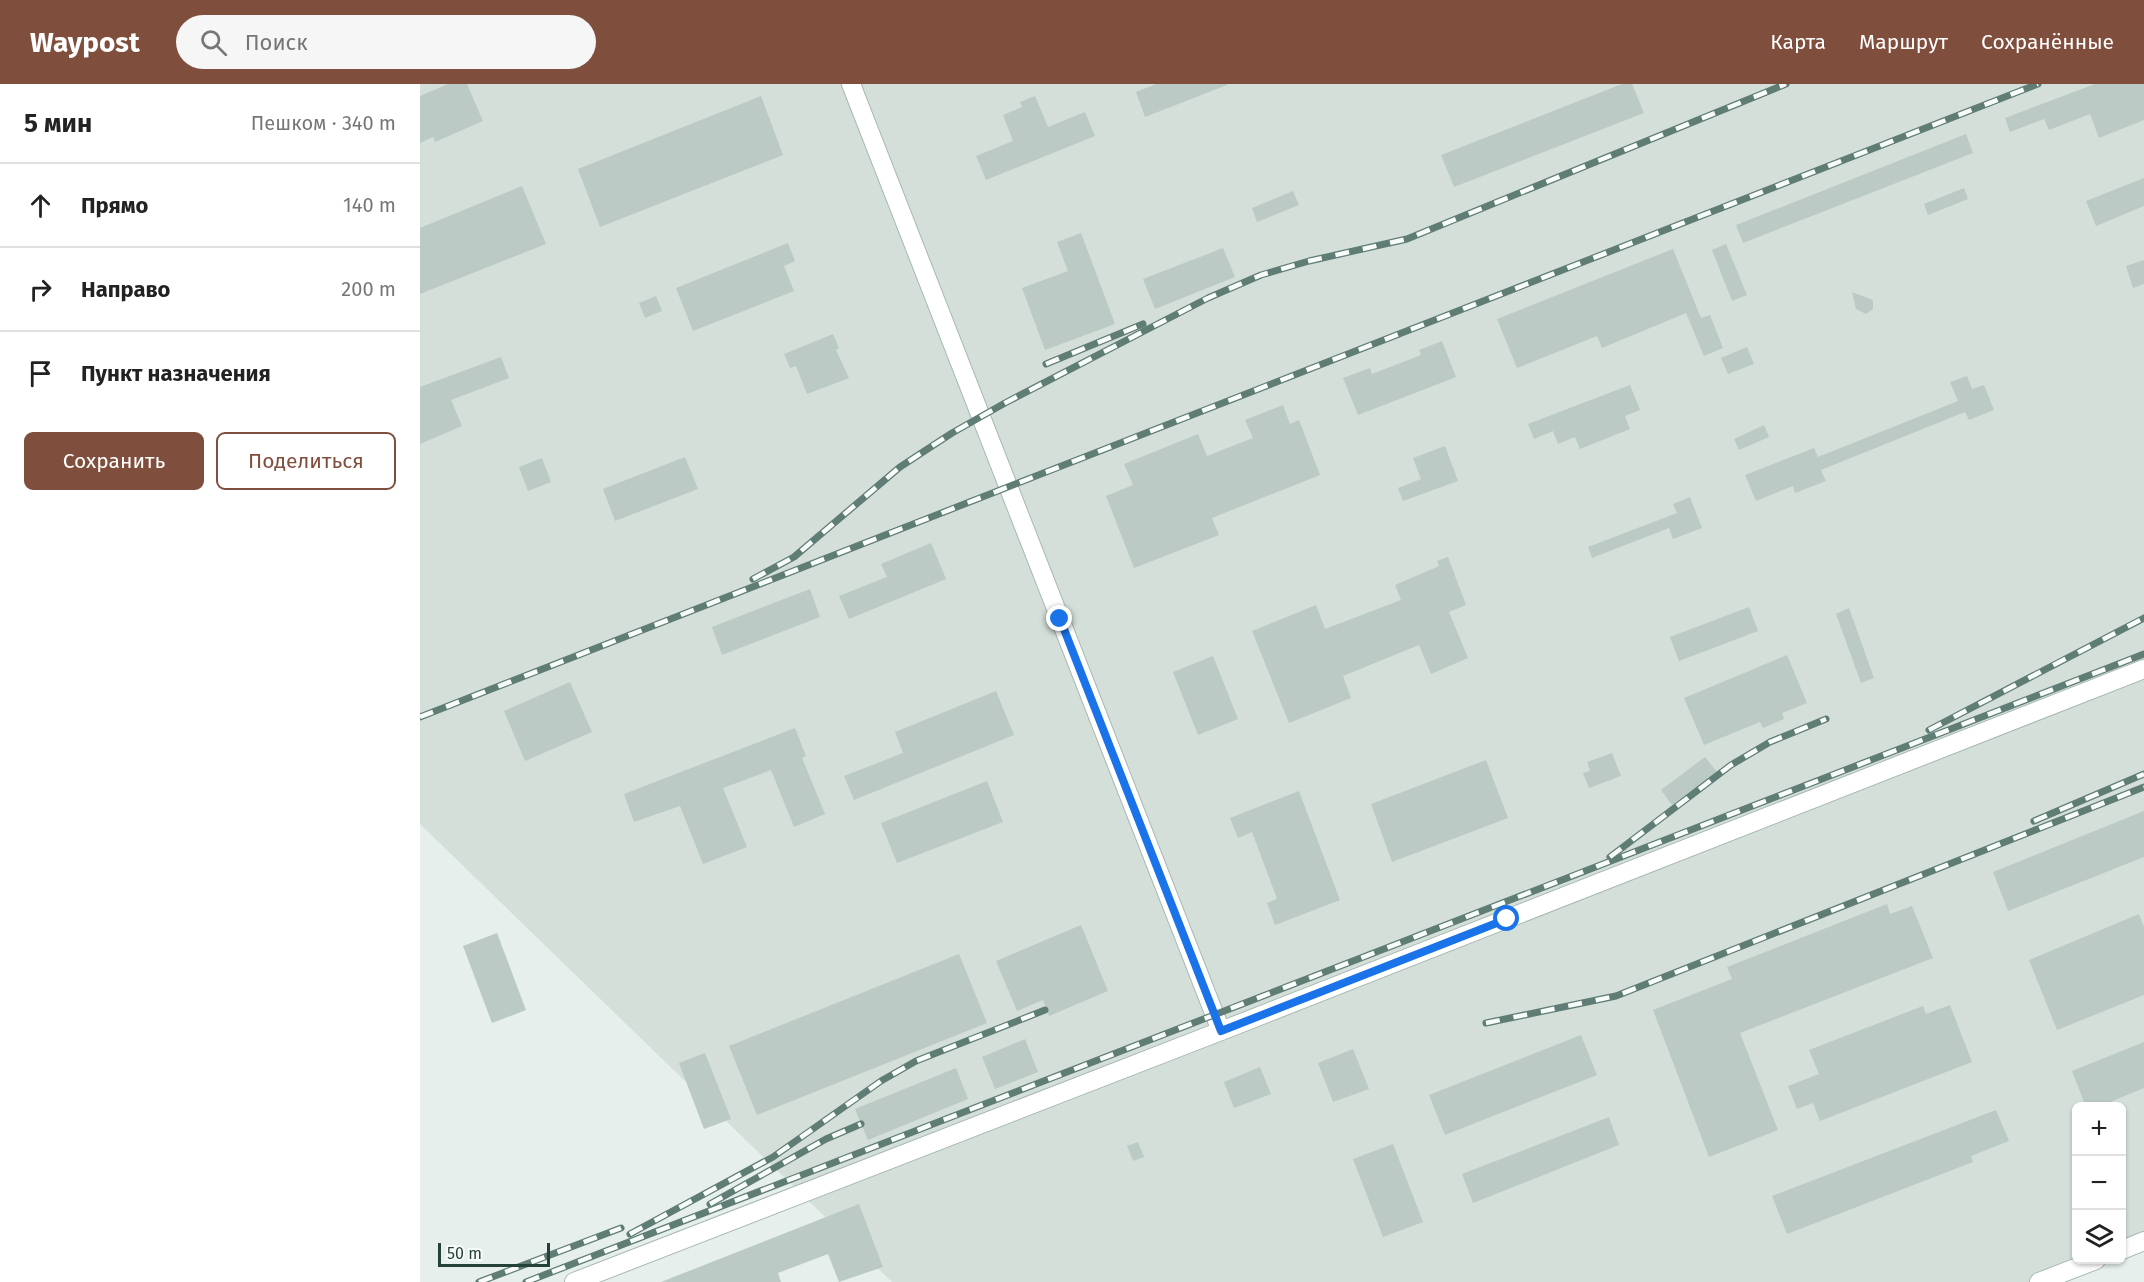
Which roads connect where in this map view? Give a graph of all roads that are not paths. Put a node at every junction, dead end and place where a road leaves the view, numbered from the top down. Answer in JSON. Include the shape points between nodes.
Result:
{"nodes":[{"id":1,"x":851,"y":84,"type":"edge"},
{"id":2,"x":2144,"y":669,"type":"edge"},
{"id":3,"x":1221,"y":1031,"type":"junction"},
{"id":4,"x":2144,"y":1241,"type":"edge"},
{"id":5,"x":2126,"y":1248,"type":"edge"},
{"id":6,"x":2086,"y":1264,"type":"edge"},
{"id":7,"x":573,"y":1282,"type":"edge"},
{"id":8,"x":2039,"y":1282,"type":"edge"}],
"edges":[{"from":1,"to":3,"type":"street"},
{"from":2,"to":3,"type":"street"},
{"from":3,"to":7,"type":"street"},
{"from":4,"to":5,"type":"street"},
{"from":6,"to":8,"type":"street"}]}
